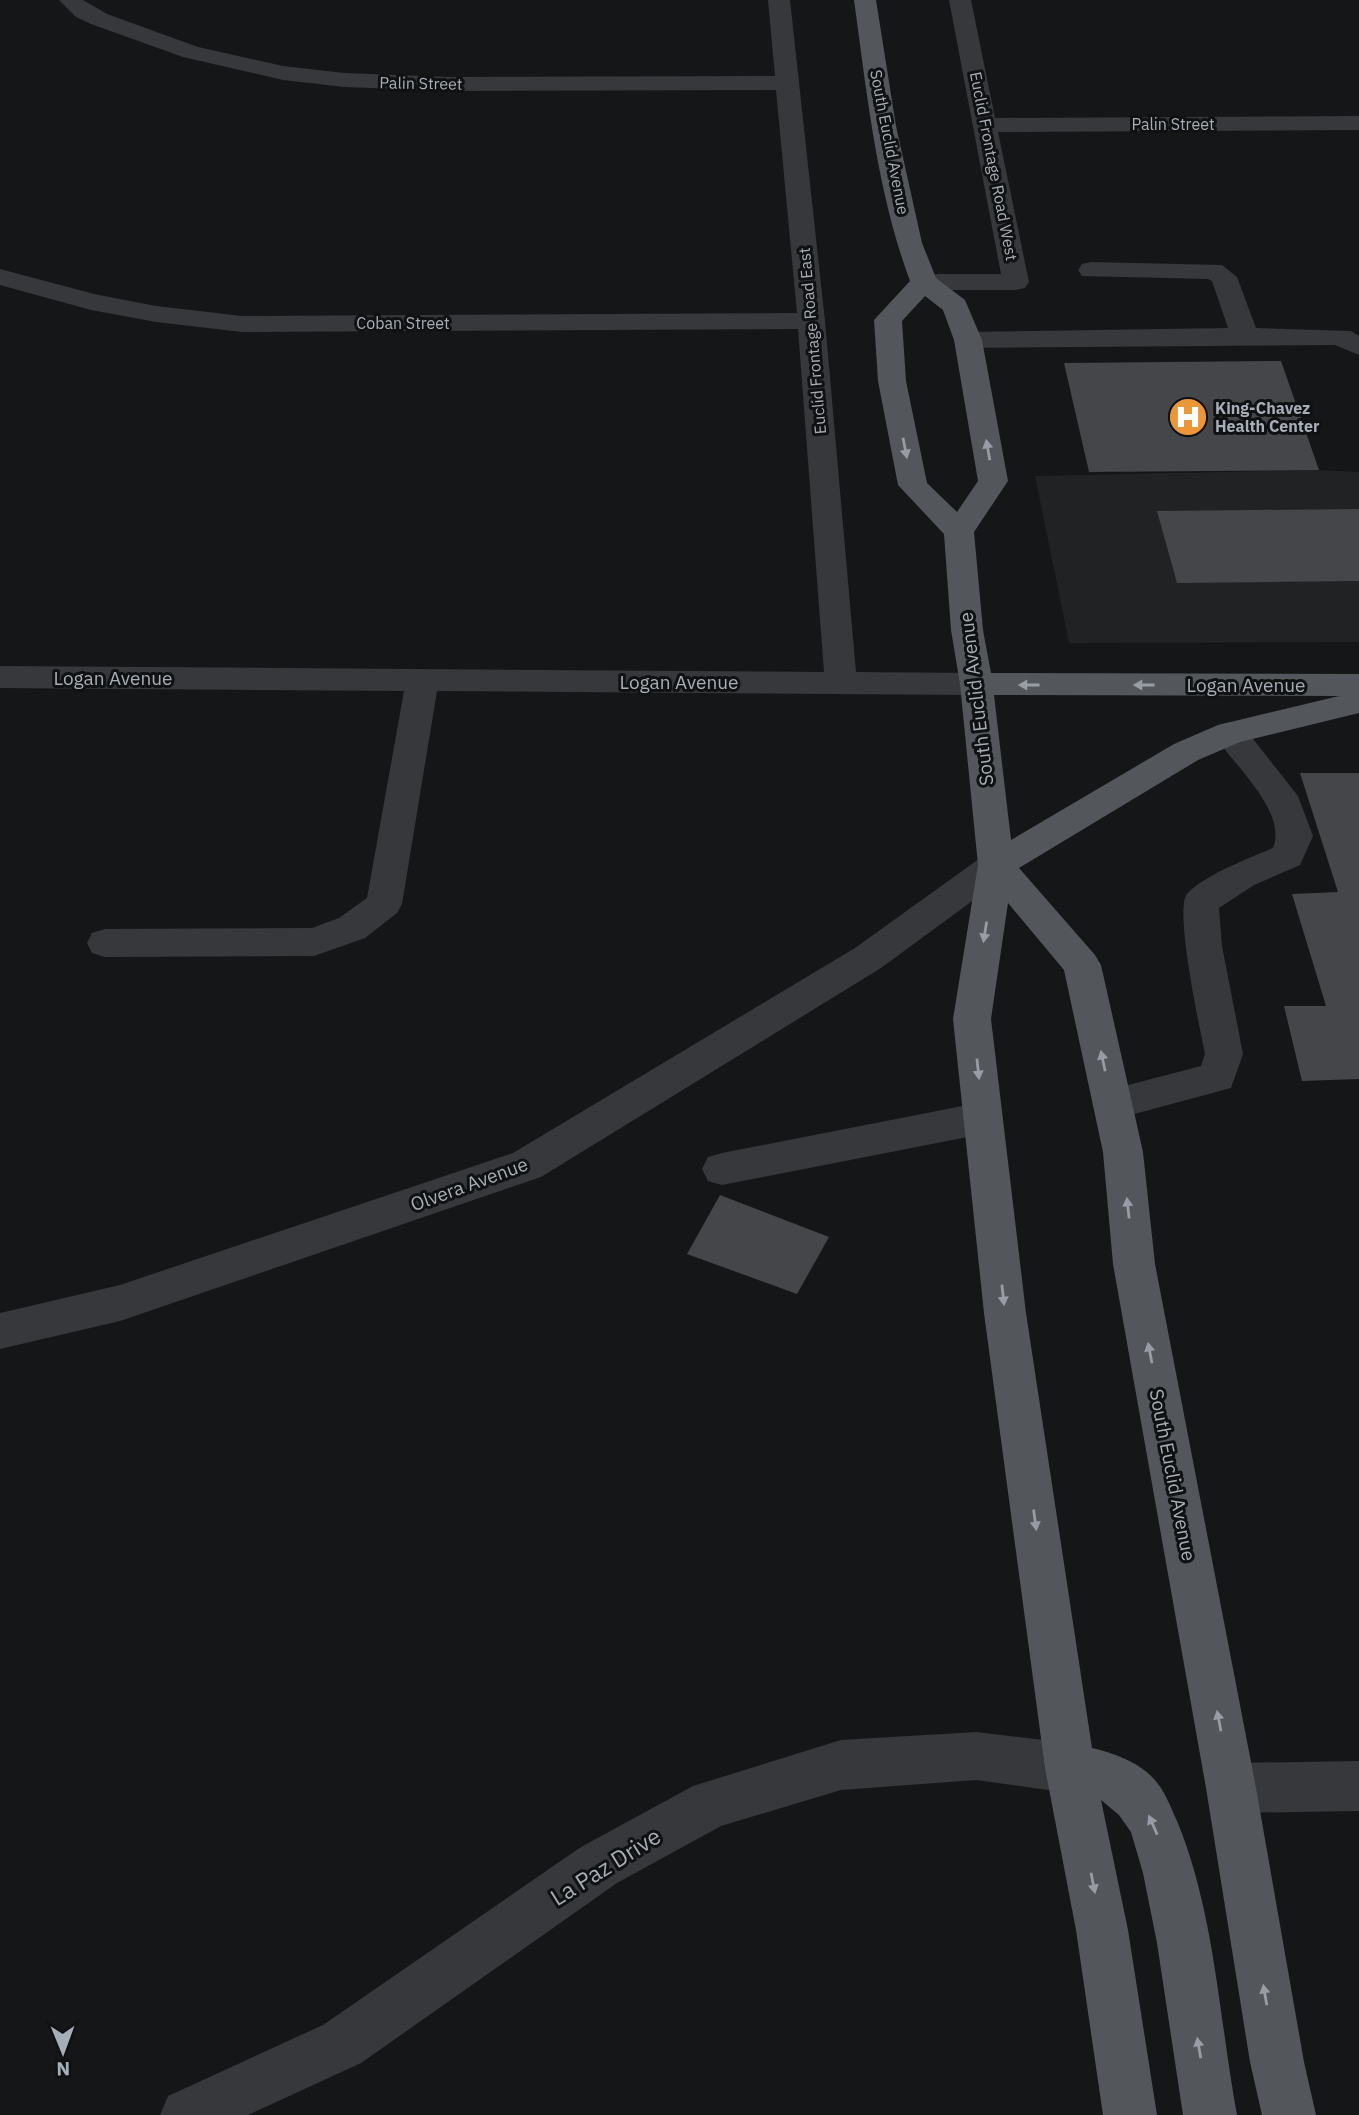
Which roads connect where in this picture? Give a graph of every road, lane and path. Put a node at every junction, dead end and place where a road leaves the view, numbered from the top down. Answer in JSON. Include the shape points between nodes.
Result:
{"nodes":[{"id":1,"x":70,"y":0,"type":"edge"},
{"id":2,"x":779,"y":0,"type":"edge"},
{"id":3,"x":865,"y":0,"type":"edge"},
{"id":4,"x":960,"y":0,"type":"edge"},
{"id":5,"x":787,"y":83,"type":"junction"},
{"id":6,"x":1359,"y":123,"type":"edge"},
{"id":7,"x":987,"y":125,"type":"junction"},
{"id":8,"x":1091,"y":270,"type":"dead end"},
{"id":9,"x":0,"y":277,"type":"edge"},
{"id":10,"x":924,"y":282,"type":"junction"},
{"id":11,"x":811,"y":321,"type":"junction"},
{"id":12,"x":1245,"y":335,"type":"junction"},
{"id":13,"x":968,"y":341,"type":"junction"},
{"id":14,"x":1359,"y":347,"type":"edge"},
{"id":15,"x":959,"y":532,"type":"junction"},
{"id":16,"x":0,"y":677,"type":"edge"},
{"id":17,"x":422,"y":680,"type":"junction"},
{"id":18,"x":841,"y":683,"type":"junction"},
{"id":19,"x":976,"y":684,"type":"junction"},
{"id":20,"x":1359,"y":685,"type":"edge"},
{"id":21,"x":1359,"y":702,"type":"edge"},
{"id":22,"x":1230,"y":733,"type":"junction"},
{"id":23,"x":996,"y":865,"type":"junction"},
{"id":24,"x":105,"y":943,"type":"dead end"},
{"id":25,"x":1112,"y":1104,"type":"junction"},
{"id":26,"x":983,"y":1118,"type":"junction"},
{"id":27,"x":722,"y":1169,"type":"dead end"},
{"id":28,"x":0,"y":1331,"type":"edge"},
{"id":29,"x":1070,"y":1768,"type":"junction"},
{"id":30,"x":1359,"y":1786,"type":"edge"},
{"id":31,"x":1231,"y":1788,"type":"junction"},
{"id":32,"x":187,"y":2115,"type":"edge"},
{"id":33,"x":1130,"y":2115,"type":"edge"},
{"id":34,"x":1210,"y":2115,"type":"edge"},
{"id":35,"x":1289,"y":2115,"type":"edge"}],
"edges":[{"from":1,"to":5,"type":"street","name":"Palin Street","via":[[84,12],[150,38],[282,73],[421,84]]},
{"from":2,"to":5,"type":"street","name":"Euclid Frontage Road East"},
{"from":3,"to":10,"type":"main road","name":"South Euclid Avenue","via":[[884,126],[909,243]]},
{"from":4,"to":7,"type":"street","name":"Euclid Frontage Road West"},
{"from":5,"to":11,"type":"street","name":"Euclid Frontage Road East"},
{"from":6,"to":7,"type":"street","name":"Palin Street"},
{"from":7,"to":10,"type":"street","name":"Euclid Frontage Road West","via":[[1016,282]]},
{"from":8,"to":12,"type":"street","via":[[1213,271],[1224,277]]},
{"from":9,"to":11,"type":"street","name":"Coban Street","via":[[91,302],[242,324]]},
{"from":10,"to":13,"type":"main road","via":[[955,306]]},
{"from":10,"to":15,"type":"main road","one_way":true,"via":[[888,320],[892,381],[913,485]]},
{"from":11,"to":18,"type":"street","name":"Euclid Frontage Road East"},
{"from":12,"to":13,"type":"street"},
{"from":12,"to":14,"type":"street","via":[[1341,337]]},
{"from":15,"to":13,"type":"main road","one_way":true,"via":[[993,481]]},
{"from":15,"to":19,"type":"main road","name":"South Euclid Avenue"},
{"from":16,"to":17,"type":"street","name":"Logan Avenue"},
{"from":17,"to":18,"type":"street","name":"Logan Avenue"},
{"from":17,"to":24,"type":"street","via":[[384,904],[352,928],[314,942]]},
{"from":18,"to":19,"type":"street","name":"Logan Avenue"},
{"from":20,"to":19,"type":"main road","name":"Logan Avenue","one_way":true},
{"from":19,"to":23,"type":"main road","name":"South Euclid Avenue"},
{"from":21,"to":22,"type":"main road","name":"Logan Avenue"},
{"from":22,"to":23,"type":"main road","name":"Logan Avenue","via":[[1186,752]]},
{"from":22,"to":25,"type":"street","via":[[1286,805],[1295,836],[1287,856],[1241,876],[1200,903],[1224,1054],[1217,1077]]},
{"from":25,"to":23,"type":"main road","name":"South Euclid Avenue","one_way":true,"via":[[1082,965]]},
{"from":23,"to":26,"type":"main road","name":"South Euclid Avenue","one_way":true,"via":[[972,1019]]},
{"from":23,"to":28,"type":"street","name":"Olvera Avenue","via":[[868,958],[527,1165],[120,1303]]},
{"from":31,"to":25,"type":"main road","name":"South Euclid Avenue","one_way":true,"via":[[1134,1264],[1123,1152]]},
{"from":26,"to":27,"type":"street"},
{"from":26,"to":29,"type":"main road","name":"South Euclid Avenue","one_way":true,"via":[[1005,1313]]},
{"from":29,"to":32,"type":"street","name":"La Paz Drive","via":[[975,1756],[841,1765],[711,1804],[599,1864],[342,2044]]},
{"from":29,"to":33,"type":"main road","name":"South Euclid Avenue","one_way":true,"via":[[1102,1930]]},
{"from":34,"to":29,"type":"main road","one_way":true,"via":[[1184,1954],[1159,1838],[1139,1798],[1107,1775]]},
{"from":30,"to":31,"type":"street"},
{"from":35,"to":31,"type":"main road","name":"South Euclid Avenue","one_way":true}]}
